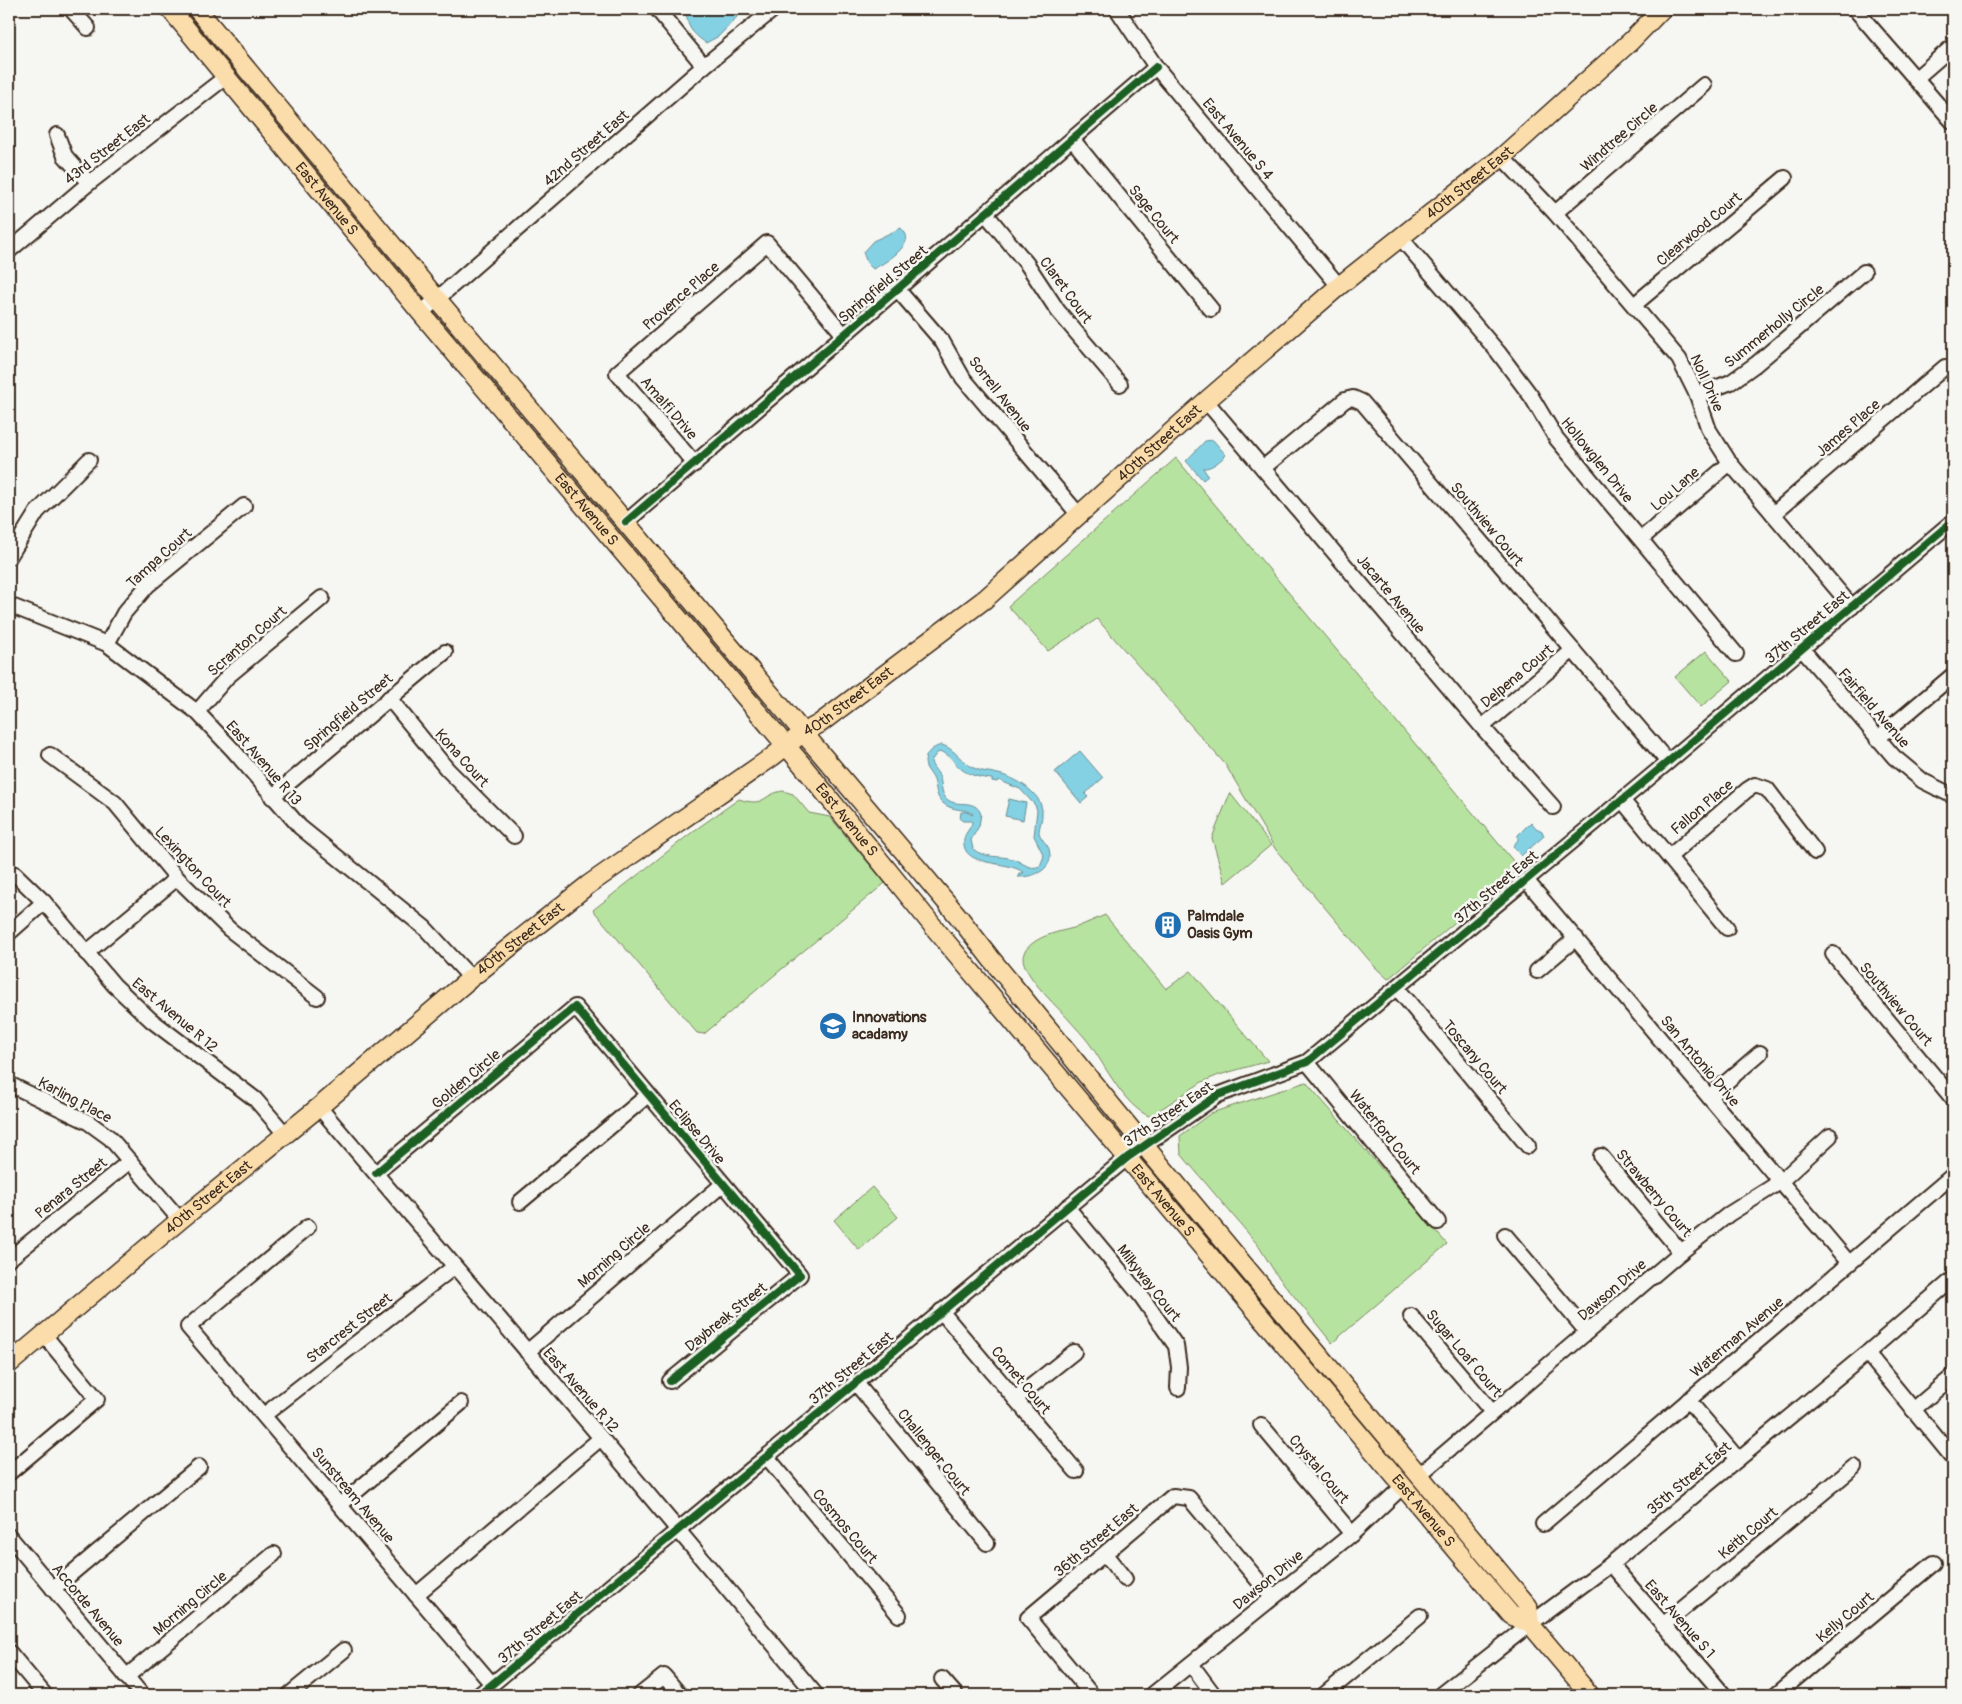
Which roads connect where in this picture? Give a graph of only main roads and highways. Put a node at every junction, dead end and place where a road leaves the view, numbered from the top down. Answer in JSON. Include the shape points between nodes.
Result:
{"nodes":[{"id":1,"x":170,"y":9,"type":"edge"},
{"id":2,"x":197,"y":9,"type":"edge"},
{"id":3,"x":1662,"y":9,"type":"edge"},
{"id":4,"x":804,"y":732,"type":"junction"},
{"id":5,"x":785,"y":746,"type":"junction"},
{"id":6,"x":9,"y":1364,"type":"edge"},
{"id":7,"x":1530,"y":1624,"type":"junction"},
{"id":8,"x":1590,"y":1695,"type":"edge"}],
"edges":[{"from":1,"to":5,"type":"main road","name":"East Avenue S"},
{"from":2,"to":4,"type":"main road","name":"East Avenue S"},
{"from":3,"to":4,"type":"main road","name":"40th Street East","via":[[1502,157],[1339,286],[1206,400],[1021,568],[957,621]]},
{"from":4,"to":5,"type":"main road","name":"40th Street East"},
{"from":4,"to":7,"type":"main road","name":"East Avenue S","via":[[1528,1606]]},
{"from":5,"to":6,"type":"main road","name":"40th Street East","via":[[588,885],[471,978]]},
{"from":5,"to":7,"type":"main road","name":"East Avenue S","via":[[1402,1487],[1511,1615]]},
{"from":7,"to":8,"type":"main road","name":"East Avenue S"}]}
